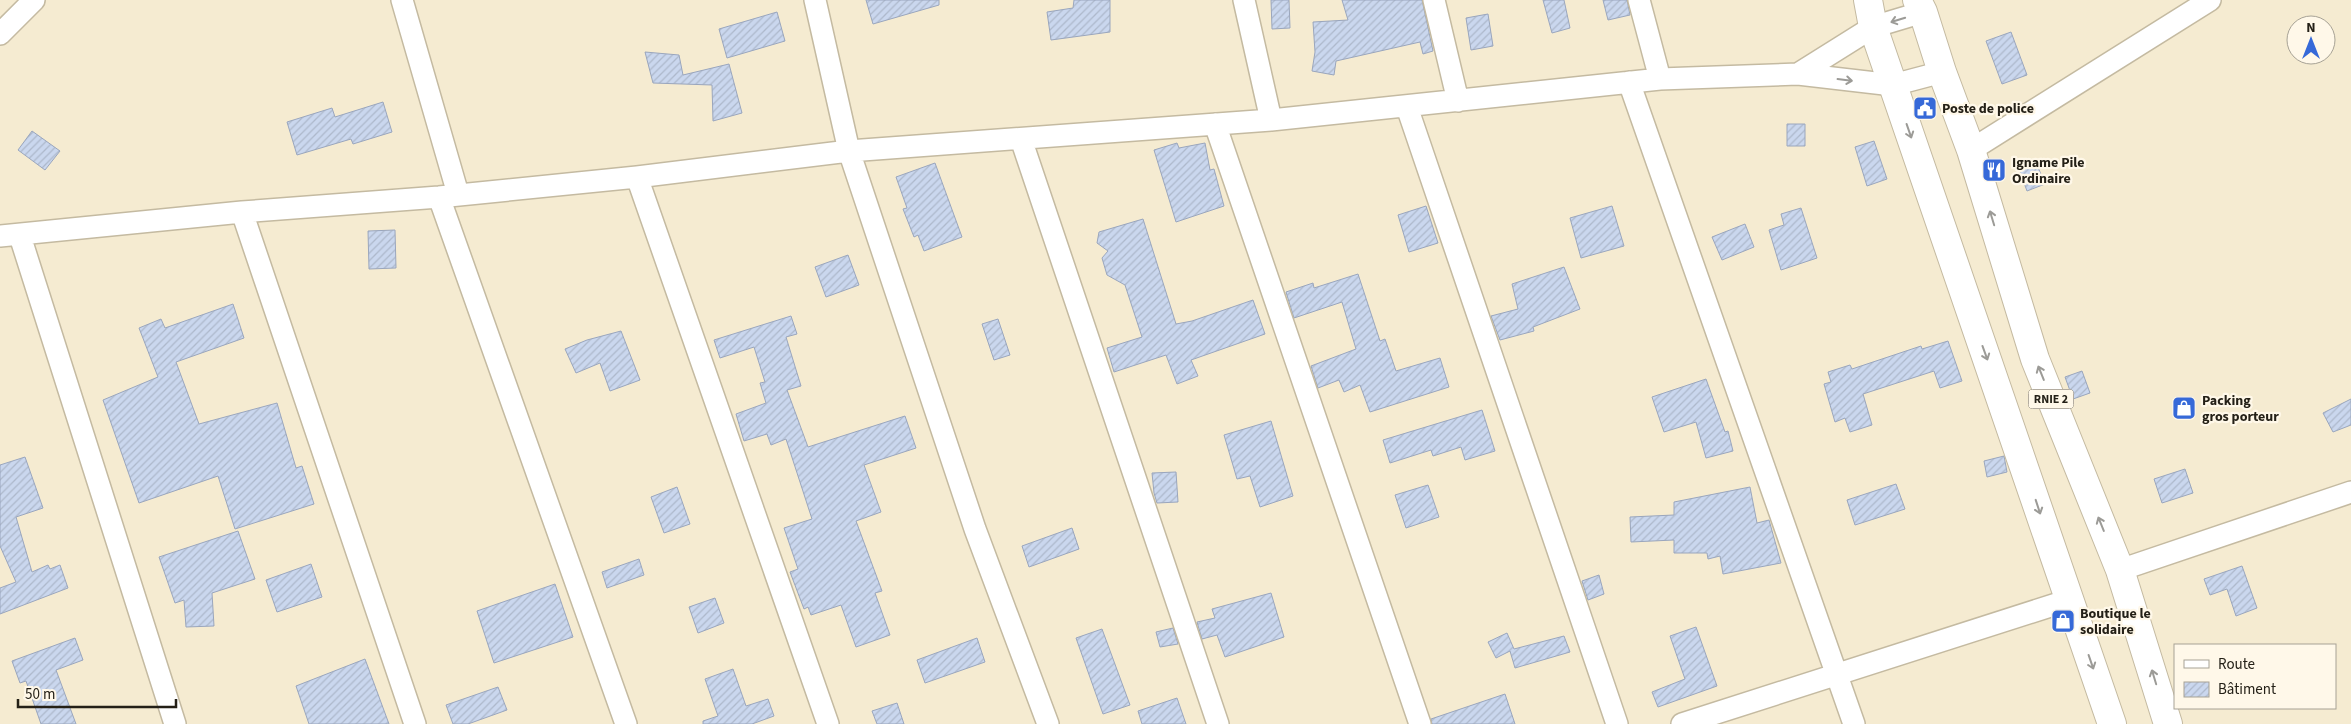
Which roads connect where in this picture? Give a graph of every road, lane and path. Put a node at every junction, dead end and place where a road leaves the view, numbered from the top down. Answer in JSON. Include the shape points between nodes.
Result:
{"nodes":[{"id":1,"x":34,"y":0,"type":"edge"},
{"id":2,"x":402,"y":0,"type":"edge"},
{"id":3,"x":814,"y":0,"type":"edge"},
{"id":4,"x":1244,"y":0,"type":"edge"},
{"id":5,"x":1434,"y":0,"type":"edge"},
{"id":6,"x":1639,"y":0,"type":"edge"},
{"id":7,"x":1868,"y":0,"type":"edge"},
{"id":8,"x":2210,"y":0,"type":"edge"},
{"id":9,"x":1920,"y":6,"type":"edge"},
{"id":10,"x":1873,"y":27,"type":"junction"},
{"id":11,"x":0,"y":34,"type":"edge"},
{"id":12,"x":1942,"y":72,"type":"junction"},
{"id":13,"x":1798,"y":74,"type":"junction"},
{"id":14,"x":1660,"y":79,"type":"junction"},
{"id":15,"x":1629,"y":82,"type":"junction"},
{"id":16,"x":1893,"y":86,"type":"junction"},
{"id":17,"x":1458,"y":102,"type":"junction"},
{"id":18,"x":1407,"y":107,"type":"junction"},
{"id":19,"x":1271,"y":120,"type":"junction"},
{"id":20,"x":1215,"y":124,"type":"junction"},
{"id":21,"x":1021,"y":139,"type":"junction"},
{"id":22,"x":1971,"y":150,"type":"junction"},
{"id":23,"x":849,"y":151,"type":"junction"},
{"id":24,"x":637,"y":177,"type":"junction"},
{"id":25,"x":449,"y":195,"type":"junction"},
{"id":26,"x":242,"y":212,"type":"junction"},
{"id":27,"x":6,"y":234,"type":"edge"},
{"id":28,"x":2351,"y":492,"type":"edge"},
{"id":29,"x":2120,"y":570,"type":"junction"},
{"id":30,"x":2069,"y":600,"type":"junction"},
{"id":31,"x":1835,"y":673,"type":"junction"},
{"id":32,"x":175,"y":724,"type":"edge"},
{"id":33,"x":415,"y":724,"type":"edge"},
{"id":34,"x":626,"y":724,"type":"edge"},
{"id":35,"x":828,"y":724,"type":"edge"},
{"id":36,"x":1048,"y":724,"type":"edge"},
{"id":37,"x":1218,"y":724,"type":"edge"},
{"id":38,"x":1420,"y":724,"type":"edge"},
{"id":39,"x":1617,"y":724,"type":"edge"},
{"id":40,"x":1682,"y":724,"type":"edge"},
{"id":41,"x":1854,"y":724,"type":"edge"},
{"id":42,"x":2112,"y":724,"type":"edge"},
{"id":43,"x":2168,"y":724,"type":"edge"}],
"edges":[{"from":1,"to":11,"type":"street"},
{"from":2,"to":25,"type":"street"},
{"from":3,"to":23,"type":"street"},
{"from":4,"to":19,"type":"street"},
{"from":5,"to":17,"type":"street"},
{"from":6,"to":14,"type":"street"},
{"from":7,"to":10,"type":"main road"},
{"from":8,"to":22,"type":"street"},
{"from":9,"to":10,"type":"street","one_way":true},
{"from":9,"to":12,"type":"main road","number":"RNIE 2"},
{"from":10,"to":13,"type":"street"},
{"from":10,"to":16,"type":"main road"},
{"from":12,"to":16,"type":"street"},
{"from":12,"to":22,"type":"main road","number":"RNIE 2"},
{"from":13,"to":14,"type":"street"},
{"from":13,"to":16,"type":"street","one_way":true},
{"from":14,"to":15,"type":"street"},
{"from":15,"to":17,"type":"street"},
{"from":15,"to":31,"type":"street"},
{"from":16,"to":30,"type":"main road","one_way":true},
{"from":17,"to":18,"type":"street"},
{"from":18,"to":19,"type":"street"},
{"from":18,"to":39,"type":"street"},
{"from":19,"to":20,"type":"street"},
{"from":20,"to":21,"type":"street"},
{"from":20,"to":38,"type":"street"},
{"from":21,"to":23,"type":"street"},
{"from":21,"to":37,"type":"street"},
{"from":29,"to":22,"type":"main road","number":"RNIE 2","one_way":true,"via":[[2035,359]]},
{"from":23,"to":24,"type":"street"},
{"from":23,"to":36,"type":"street","via":[[975,528]]},
{"from":24,"to":25,"type":"street"},
{"from":24,"to":35,"type":"street"},
{"from":25,"to":26,"type":"street"},
{"from":25,"to":34,"type":"street"},
{"from":26,"to":27,"type":"street"},
{"from":26,"to":33,"type":"street"},
{"from":27,"to":32,"type":"street"},
{"from":28,"to":29,"type":"street"},
{"from":43,"to":29,"type":"main road","number":"RNIE 2","one_way":true},
{"from":30,"to":31,"type":"street"},
{"from":30,"to":42,"type":"main road","one_way":true},
{"from":31,"to":40,"type":"street"},
{"from":31,"to":41,"type":"street"}]}
